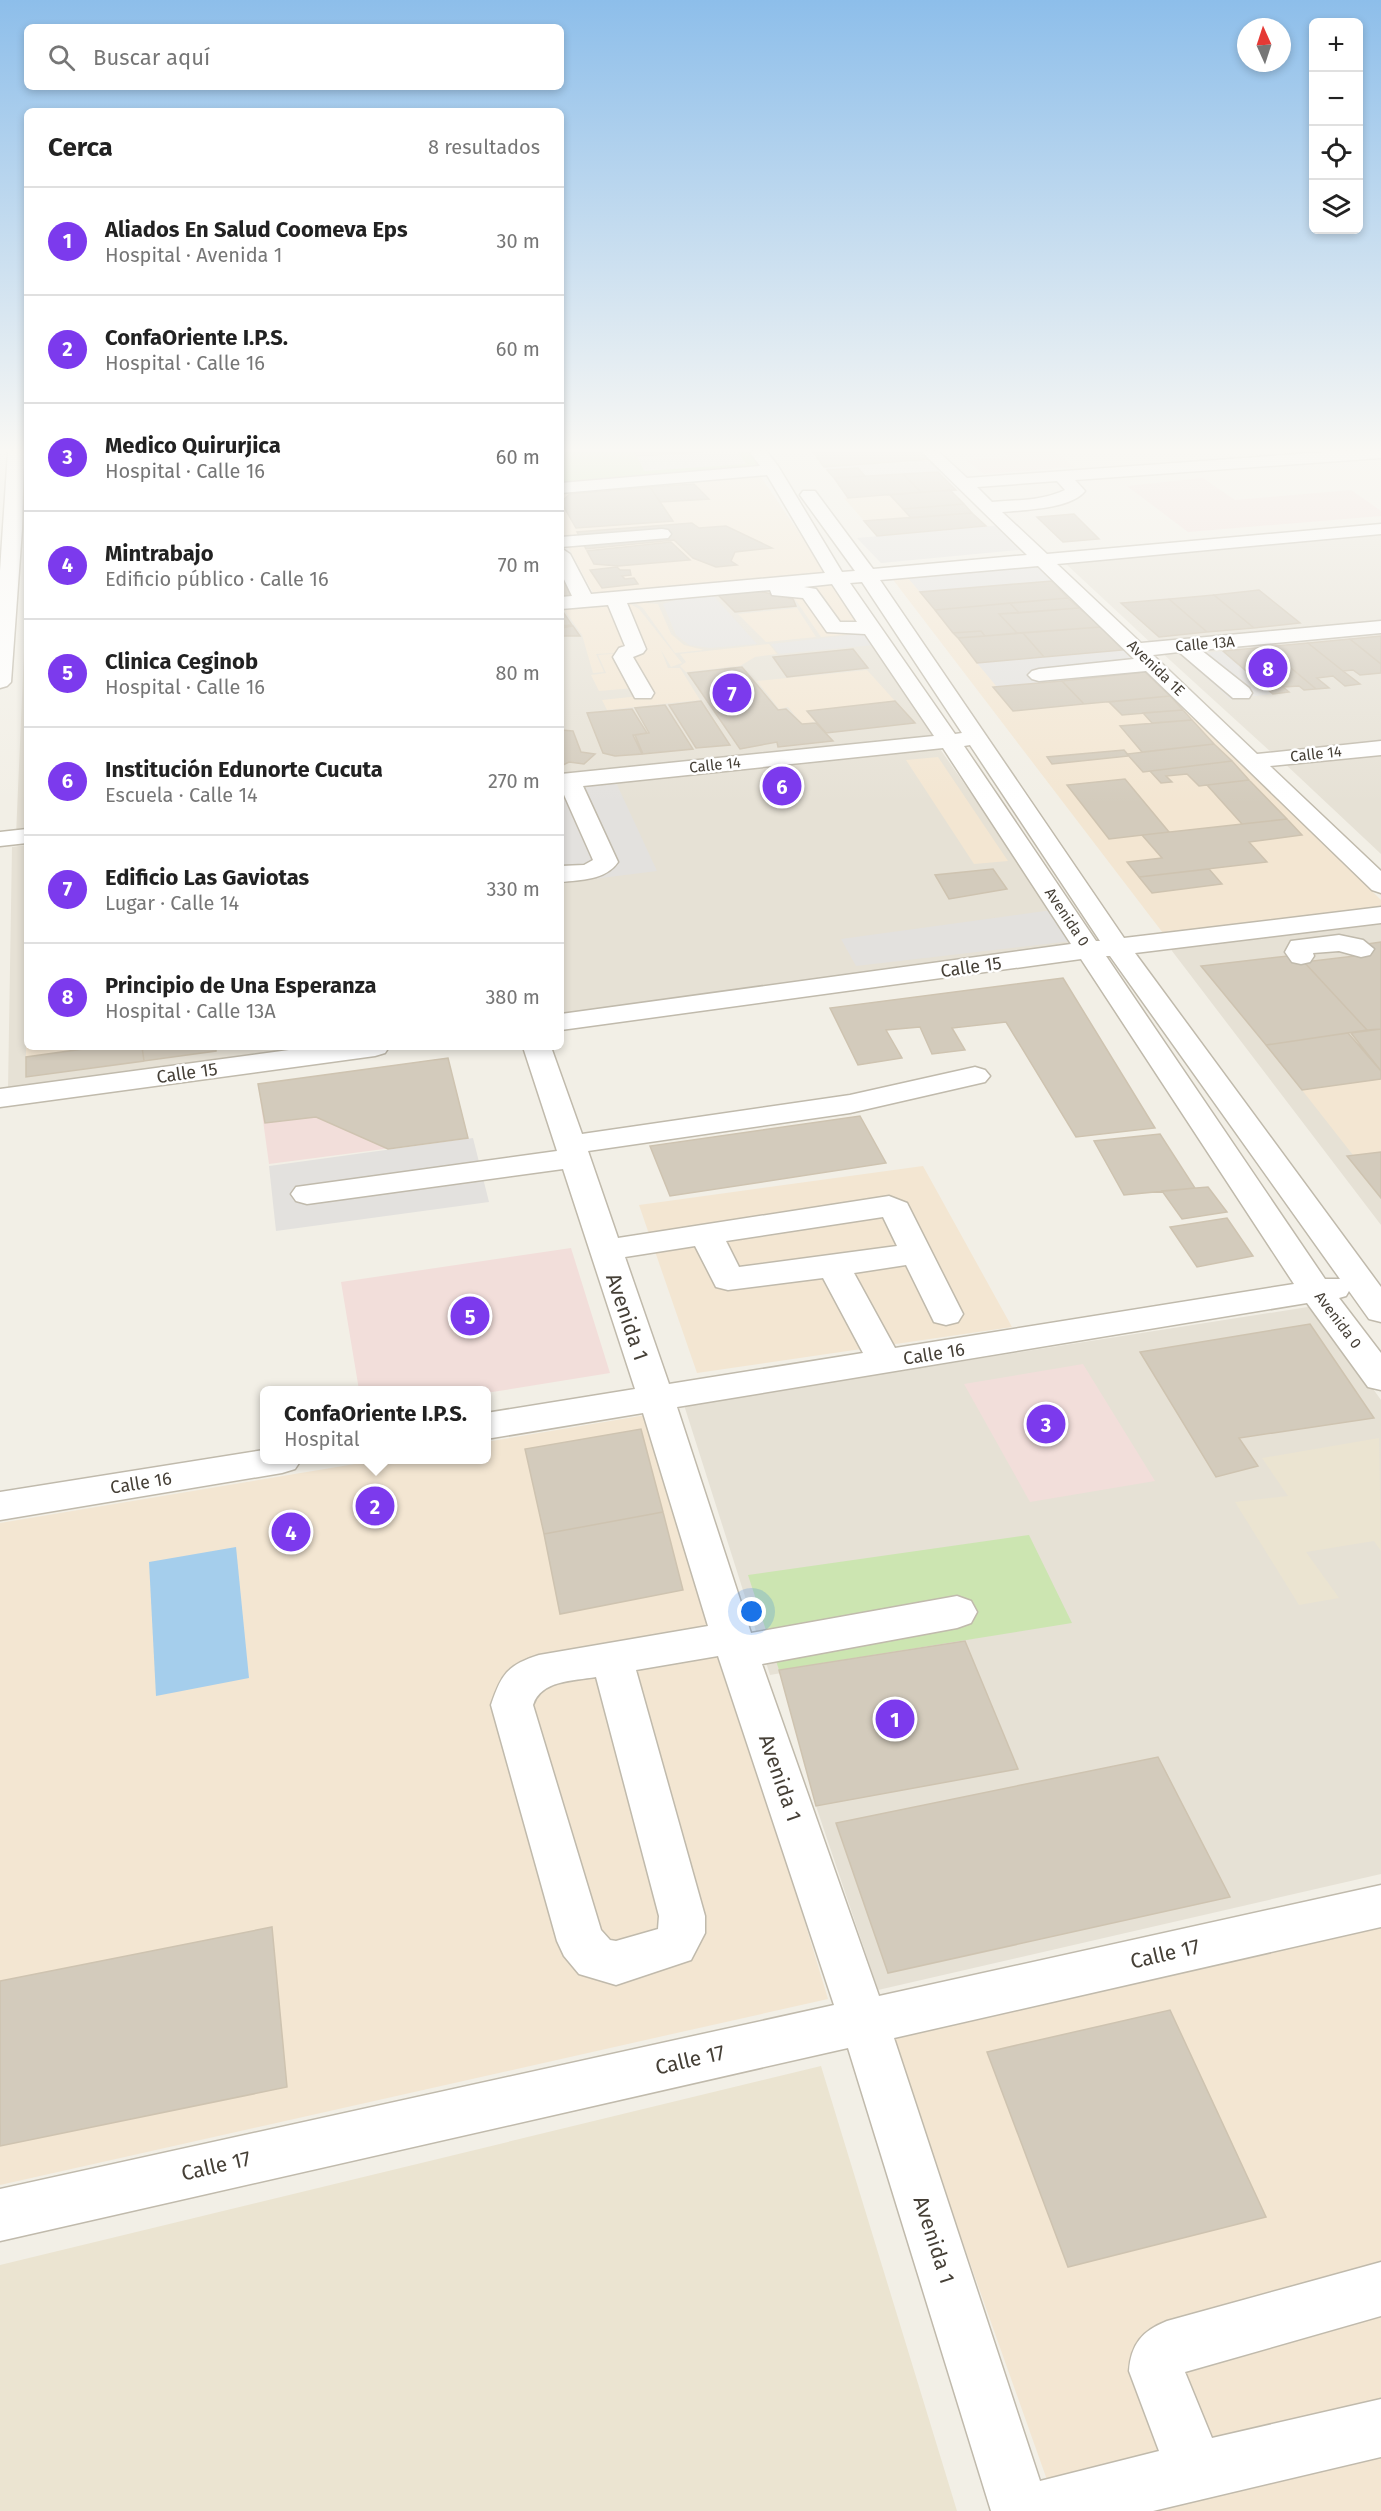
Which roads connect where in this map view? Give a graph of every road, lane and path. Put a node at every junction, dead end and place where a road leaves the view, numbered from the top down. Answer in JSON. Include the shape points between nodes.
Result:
{"nodes":[{"id":1,"x":11,"y":569,"type":"edge"},
{"id":2,"x":568,"y":569,"type":"edge"},
{"id":3,"x":832,"y":569,"type":"edge"},
{"id":4,"x":864,"y":569,"type":"edge"},
{"id":5,"x":897,"y":569,"type":"edge"},
{"id":6,"x":1054,"y":569,"type":"edge"},
{"id":7,"x":866,"y":572,"type":"junction"},
{"id":8,"x":835,"y":575,"type":"junction"},
{"id":9,"x":745,"y":587,"type":"junction"},
{"id":10,"x":615,"y":598,"type":"junction"},
{"id":11,"x":584,"y":601,"type":"junction"},
{"id":12,"x":564,"y":603,"type":"edge"},
{"id":13,"x":1381,"y":627,"type":"edge"},
{"id":14,"x":872,"y":628,"type":"junction"},
{"id":15,"x":1184,"y":646,"type":"junction"},
{"id":16,"x":7,"y":652,"type":"edge"},
{"id":17,"x":1144,"y":657,"type":"junction"},
{"id":18,"x":1039,"y":675,"type":"dead end"},
{"id":19,"x":1219,"y":676,"type":"junction"},
{"id":20,"x":0,"y":682,"type":"edge"},
{"id":21,"x":1170,"y":682,"type":"junction"},
{"id":22,"x":643,"y":693,"type":"dead end"},
{"id":23,"x":1241,"y":693,"type":"dead end"},
{"id":24,"x":977,"y":738,"type":"junction"},
{"id":25,"x":949,"y":741,"type":"junction"},
{"id":26,"x":1381,"y":748,"type":"edge"},
{"id":27,"x":1252,"y":761,"type":"junction"},
{"id":28,"x":565,"y":781,"type":"edge"},
{"id":29,"x":24,"y":836,"type":"edge"},
{"id":30,"x":0,"y":839,"type":"edge"},
{"id":31,"x":564,"y":874,"type":"edge"},
{"id":32,"x":1381,"y":885,"type":"edge"},
{"id":33,"x":1381,"y":915,"type":"edge"},
{"id":34,"x":1303,"y":925,"type":"junction"},
{"id":35,"x":1103,"y":949,"type":"junction"},
{"id":36,"x":1361,"y":949,"type":"dead end"},
{"id":37,"x":564,"y":1022,"type":"edge"},
{"id":38,"x":353,"y":1050,"type":"edge"},
{"id":39,"x":538,"y":1050,"type":"edge"},
{"id":40,"x":975,"y":1076,"type":"dead end"},
{"id":41,"x":0,"y":1098,"type":"edge"},
{"id":42,"x":572,"y":1151,"type":"junction"},
{"id":43,"x":307,"y":1194,"type":"dead end"},
{"id":44,"x":706,"y":1234,"type":"junction"},
{"id":45,"x":604,"y":1251,"type":"junction"},
{"id":46,"x":917,"y":1253,"type":"junction"},
{"id":47,"x":833,"y":1266,"type":"junction"},
{"id":48,"x":1316,"y":1291,"type":"junction"},
{"id":49,"x":1374,"y":1293,"type":"edge"},
{"id":50,"x":946,"y":1314,"type":"dead end"},
{"id":51,"x":885,"y":1362,"type":"junction"},
{"id":52,"x":1381,"y":1378,"type":"edge"},
{"id":53,"x":656,"y":1398,"type":"junction"},
{"id":54,"x":491,"y":1425,"type":"edge"},
{"id":55,"x":260,"y":1464,"type":"edge"},
{"id":56,"x":0,"y":1506,"type":"edge"},
{"id":57,"x":957,"y":1612,"type":"dead end"},
{"id":58,"x":735,"y":1645,"type":"junction"},
{"id":59,"x":612,"y":1658,"type":"junction"},
{"id":60,"x":1381,"y":1906,"type":"edge"},
{"id":61,"x":864,"y":2021,"type":"junction"},
{"id":62,"x":0,"y":2215,"type":"edge"},
{"id":63,"x":1381,"y":2289,"type":"edge"},
{"id":64,"x":1381,"y":2428,"type":"edge"},
{"id":65,"x":1196,"y":2471,"type":"junction"},
{"id":66,"x":1020,"y":2511,"type":"edge"},
{"id":67,"x":1038,"y":2511,"type":"edge"}],
"edges":[{"from":1,"to":16,"type":"street"},
{"from":2,"to":11,"type":"street"},
{"from":3,"to":8,"type":"street","name":"Avenida 0"},
{"from":4,"to":7,"type":"street","name":"Avenida 0"},
{"from":5,"to":7,"type":"street"},
{"from":6,"to":17,"type":"street","name":"Avenida 1E"},
{"from":7,"to":8,"type":"street"},
{"from":7,"to":24,"type":"street","name":"Avenida 0"},
{"from":8,"to":9,"type":"street"},
{"from":8,"to":14,"type":"street","name":"Avenida 0"},
{"from":9,"to":10,"type":"street"},
{"from":9,"to":14,"type":"street","via":[[810,593],[834,628]]},
{"from":10,"to":11,"type":"street"},
{"from":10,"to":22,"type":"street","via":[[636,649],[623,657]]},
{"from":11,"to":12,"type":"street"},
{"from":13,"to":15,"type":"street","name":"Calle 13A"},
{"from":14,"to":25,"type":"street","name":"Avenida 0"},
{"from":15,"to":17,"type":"street","name":"Calle 13A"},
{"from":15,"to":19,"type":"street"},
{"from":16,"to":20,"type":"street"},
{"from":17,"to":18,"type":"street","name":"Calle 13A"},
{"from":17,"to":21,"type":"street","name":"Avenida 1E"},
{"from":19,"to":21,"type":"street"},
{"from":19,"to":23,"type":"street"},
{"from":21,"to":27,"type":"street","name":"Avenida 1E"},
{"from":24,"to":25,"type":"street","name":"Calle 14"},
{"from":24,"to":35,"type":"street","name":"Avenida 0"},
{"from":25,"to":28,"type":"street","name":"Calle 14"},
{"from":25,"to":35,"type":"street","name":"Avenida 0"},
{"from":26,"to":27,"type":"street","name":"Calle 14"},
{"from":27,"to":32,"type":"street","name":"Avenida 1E"},
{"from":28,"to":31,"type":"street","via":[[606,862],[599,869]]},
{"from":29,"to":30,"type":"street"},
{"from":33,"to":34,"type":"street","name":"Calle 15"},
{"from":34,"to":35,"type":"street","name":"Calle 15"},
{"from":34,"to":36,"type":"street","via":[[1311,950],[1344,942]]},
{"from":35,"to":37,"type":"street","name":"Calle 15"},
{"from":35,"to":48,"type":"street","name":"Avenida 0"},
{"from":35,"to":49,"type":"street","name":"Avenida 0"},
{"from":38,"to":41,"type":"street","name":"Calle 15"},
{"from":39,"to":42,"type":"street","name":"Avenida 1"},
{"from":40,"to":42,"type":"street","via":[[850,1104]]},
{"from":42,"to":43,"type":"street"},
{"from":42,"to":45,"type":"street","name":"Avenida 1"},
{"from":44,"to":45,"type":"street"},
{"from":44,"to":46,"type":"street","via":[[889,1206],[896,1210]]},
{"from":44,"to":47,"type":"street","via":[[728,1279]]},
{"from":45,"to":53,"type":"street","name":"Avenida 1"},
{"from":46,"to":47,"type":"street"},
{"from":46,"to":50,"type":"street"},
{"from":47,"to":51,"type":"street"},
{"from":48,"to":49,"type":"street","name":"Calle 16"},
{"from":48,"to":51,"type":"street","name":"Calle 16"},
{"from":48,"to":52,"type":"street","name":"Avenida 0"},
{"from":51,"to":53,"type":"street","name":"Calle 16"},
{"from":53,"to":54,"type":"street","name":"Calle 16"},
{"from":53,"to":58,"type":"street","name":"Avenida 1"},
{"from":55,"to":56,"type":"street","name":"Calle 16"},
{"from":57,"to":58,"type":"street"},
{"from":58,"to":59,"type":"street"},
{"from":58,"to":61,"type":"street","name":"Avenida 1"},
{"from":59,"to":59,"type":"street","via":[[539,1671],[519,1684],[512,1706],[581,1941],[596,1959],[616,1963],[674,1946],[682,1933],[682,1916]]},
{"from":60,"to":61,"type":"street","name":"Calle 17"},
{"from":61,"to":62,"type":"street","name":"Calle 17"},
{"from":61,"to":66,"type":"street","name":"Avenida 1"},
{"from":63,"to":65,"type":"street","via":[[1167,2349],[1158,2358],[1157,2371]]},
{"from":64,"to":65,"type":"street"},
{"from":65,"to":67,"type":"street"}]}
